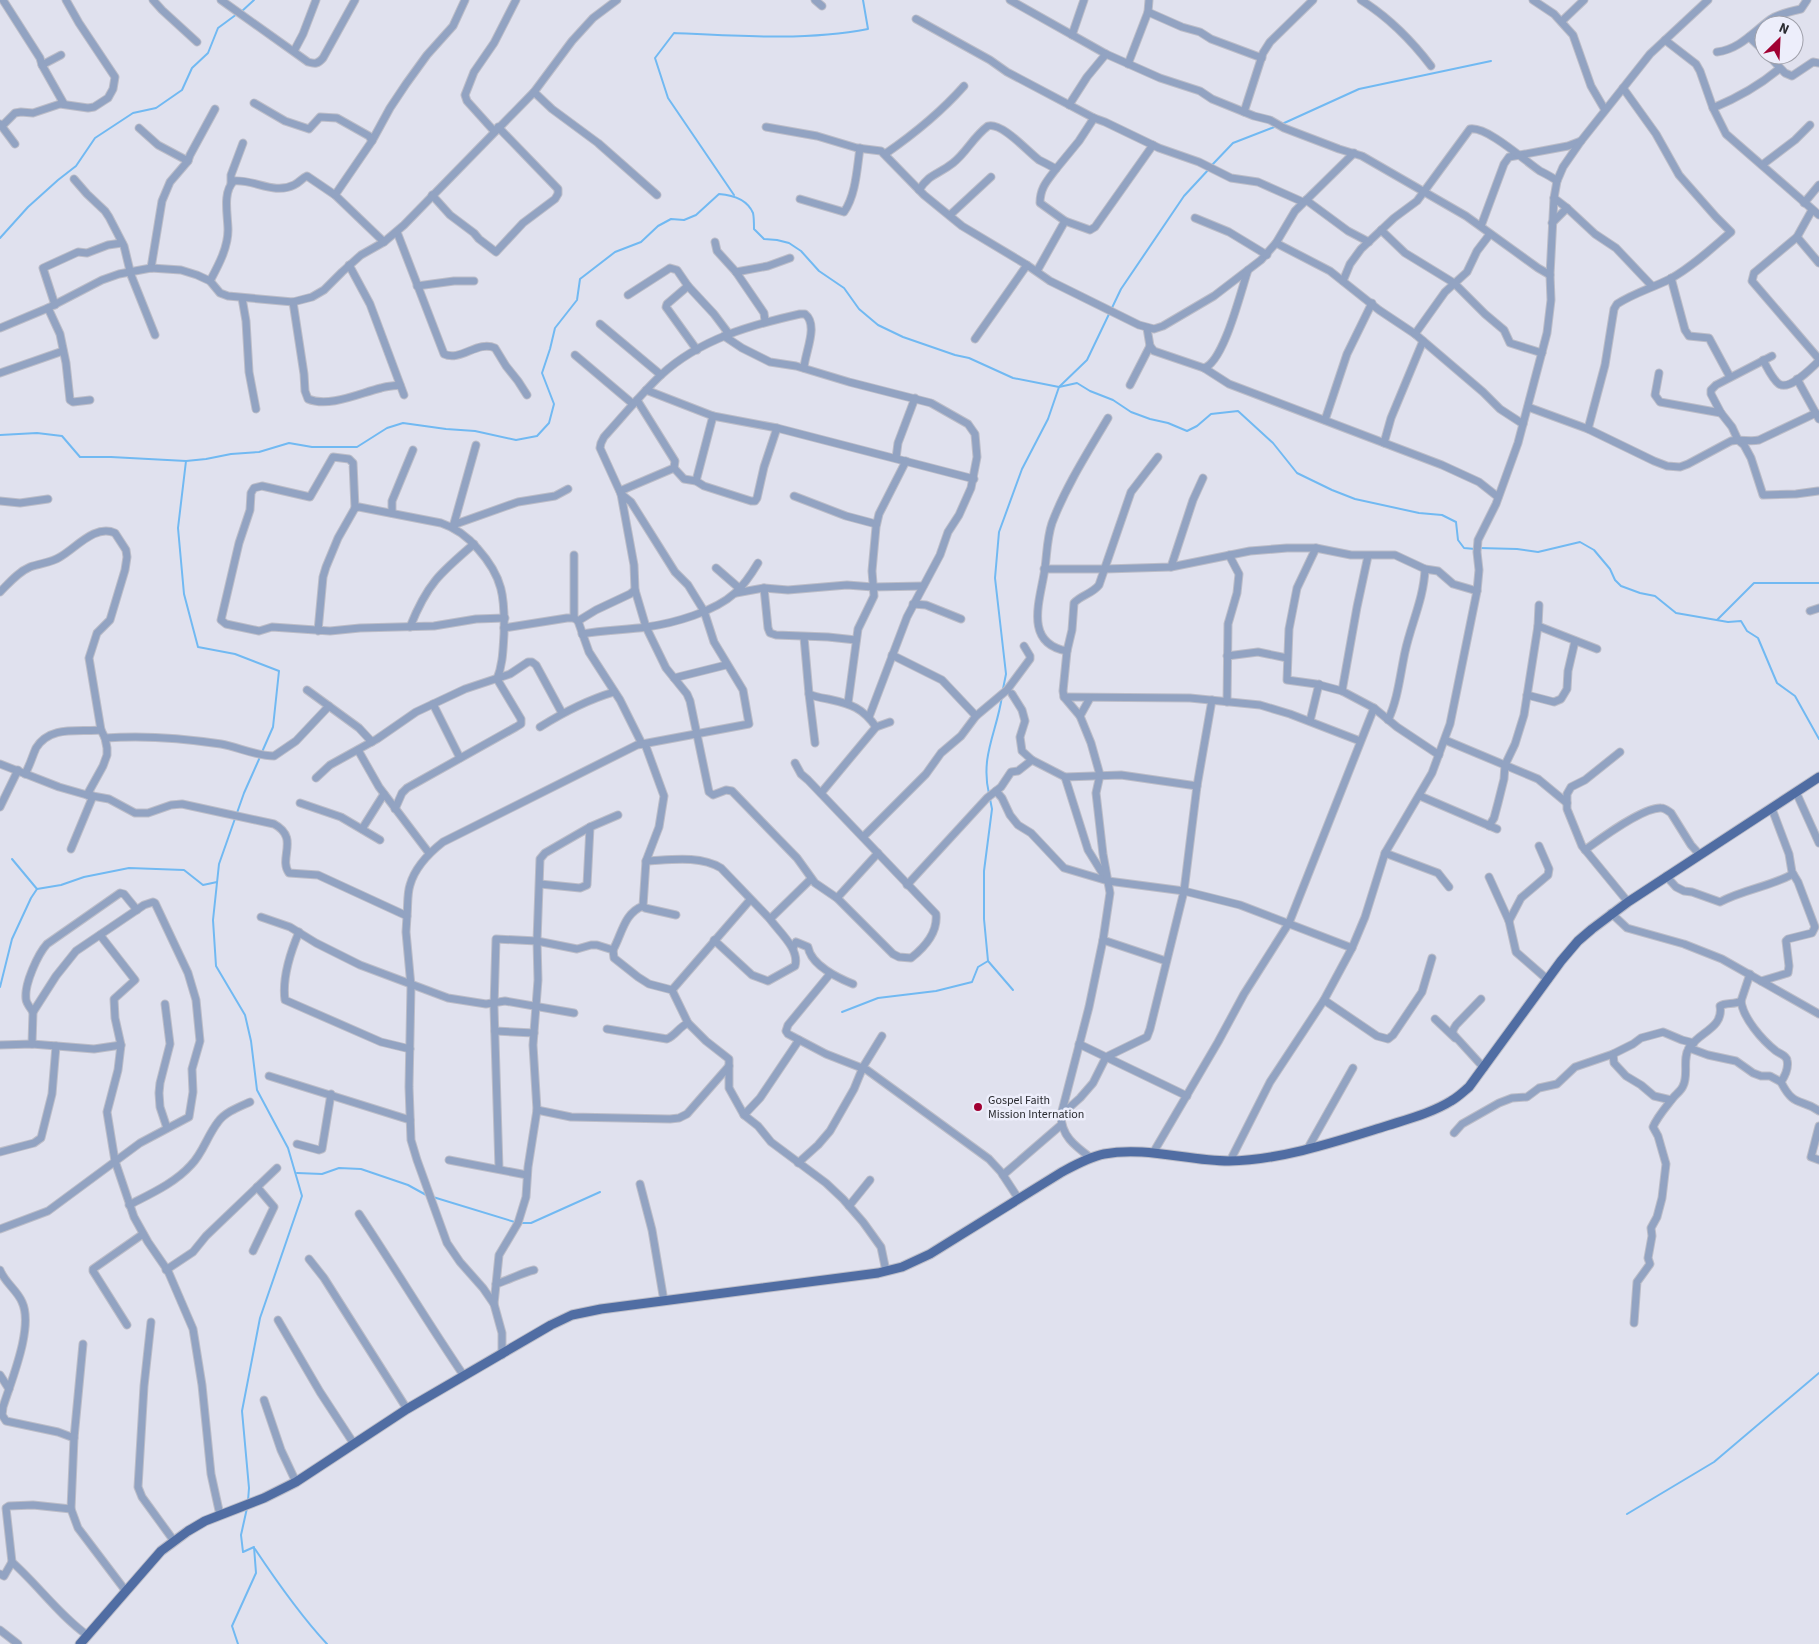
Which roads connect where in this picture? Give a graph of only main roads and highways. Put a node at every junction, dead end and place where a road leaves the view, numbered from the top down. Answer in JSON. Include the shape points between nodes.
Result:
{"nodes":[{"id":1,"x":1819,"y":777,"type":"edge"},
{"id":2,"x":80,"y":1644,"type":"edge"}],
"edges":[{"from":1,"to":2,"type":"main road","via":[[1611,913],[1578,941],[1484,1068],[1460,1095],[1444,1105],[1409,1119],[1262,1158],[1230,1161],[1152,1153],[1115,1153],[1091,1158],[1018,1198],[930,1254],[902,1267],[572,1315],[407,1409],[296,1482],[205,1521],[174,1541],[125,1590]]}]}
